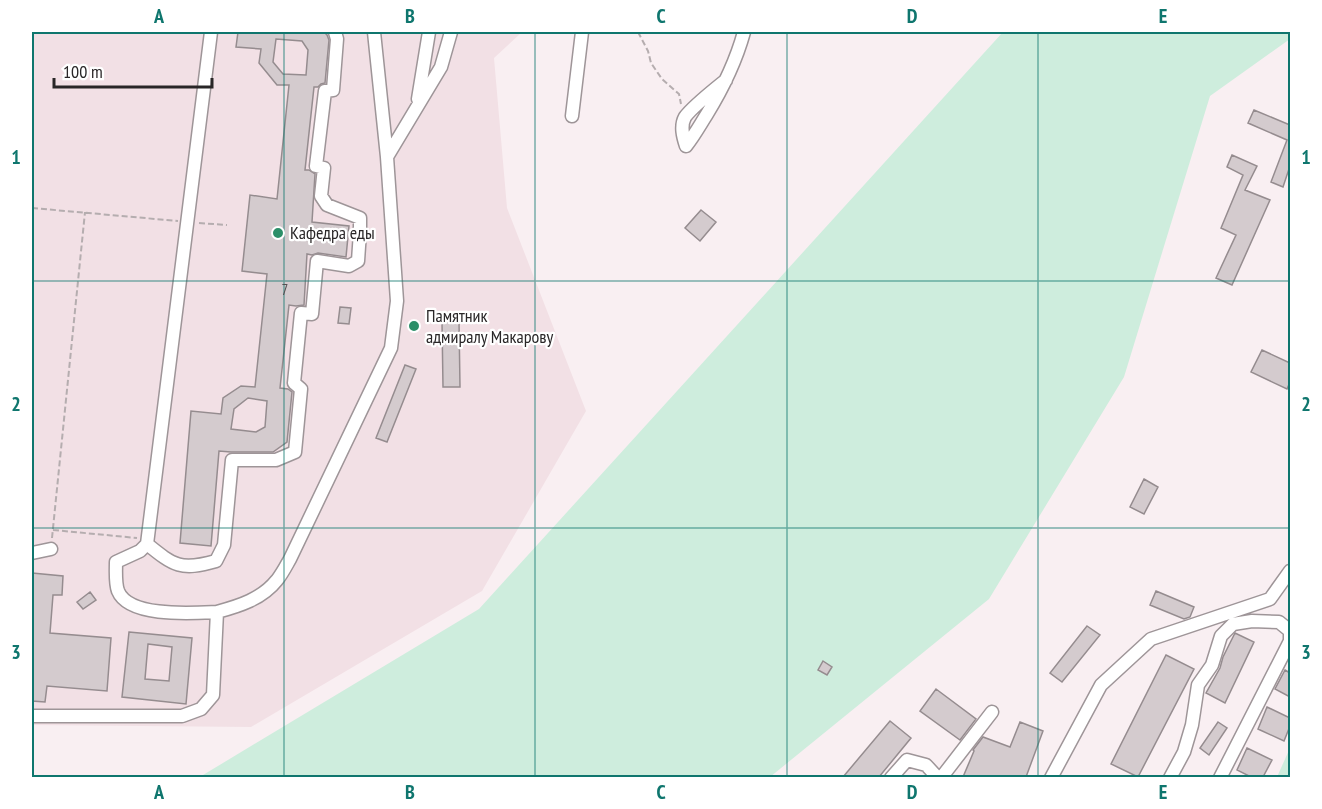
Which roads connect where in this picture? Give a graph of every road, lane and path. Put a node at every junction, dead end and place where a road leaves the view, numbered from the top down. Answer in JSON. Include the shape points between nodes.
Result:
{"nodes":[{"id":1,"x":211,"y":32,"type":"edge"},
{"id":2,"x":335,"y":32,"type":"edge"},
{"id":3,"x":374,"y":32,"type":"edge"},
{"id":4,"x":429,"y":32,"type":"edge"},
{"id":5,"x":451,"y":32,"type":"edge"},
{"id":6,"x":582,"y":32,"type":"edge"},
{"id":7,"x":638,"y":32,"type":"edge"},
{"id":8,"x":744,"y":32,"type":"edge"},
{"id":9,"x":726,"y":80,"type":"junction"},
{"id":10,"x":417,"y":106,"type":"junction"},
{"id":11,"x":572,"y":116,"type":"dead end"},
{"id":12,"x":684,"y":118,"type":"junction"},
{"id":13,"x":387,"y":157,"type":"junction"},
{"id":14,"x":32,"y":208,"type":"edge"},
{"id":15,"x":85,"y":212,"type":"junction"},
{"id":16,"x":139,"y":217,"type":"dead end"},
{"id":17,"x":53,"y":530,"type":"junction"},
{"id":18,"x":147,"y":541,"type":"junction"},
{"id":19,"x":51,"y":549,"type":"joint"},
{"id":20,"x":32,"y":552,"type":"edge"},
{"id":21,"x":1290,"y":571,"type":"edge"},
{"id":22,"x":217,"y":612,"type":"junction"},
{"id":23,"x":992,"y":712,"type":"dead end"},
{"id":24,"x":32,"y":716,"type":"edge"},
{"id":25,"x":891,"y":777,"type":"edge"},
{"id":26,"x":940,"y":777,"type":"edge"},
{"id":27,"x":1051,"y":777,"type":"edge"},
{"id":28,"x":1170,"y":777,"type":"edge"},
{"id":29,"x":1220,"y":777,"type":"edge"}],
"edges":[{"from":1,"to":18,"type":"street"},
{"from":2,"to":18,"type":"street","via":[[333,90],[325,91],[316,166],[324,168],[321,196],[327,205],[360,218],[358,261],[349,266],[317,261],[312,314],[301,313],[294,383],[301,389],[295,452],[276,460],[232,460],[224,544],[216,561],[181,567]]},
{"from":3,"to":13,"type":"street"},
{"from":4,"to":10,"type":"street"},
{"from":5,"to":10,"type":"street","via":[[441,67]]},
{"from":6,"to":11,"type":"street"},
{"from":7,"to":12,"type":"path","via":[[651,63],[679,94]]},
{"from":8,"to":9,"type":"street"},
{"from":9,"to":12,"type":"street"},
{"from":9,"to":12,"type":"street","via":[[686,146],[682,134]]},
{"from":10,"to":13,"type":"street"},
{"from":13,"to":22,"type":"street","via":[[397,301],[391,348],[276,582],[254,599]]},
{"from":14,"to":15,"type":"path"},
{"from":15,"to":16,"type":"path"},
{"from":15,"to":17,"type":"path"},
{"from":17,"to":18,"type":"path"},
{"from":17,"to":19,"type":"path"},
{"from":18,"to":22,"type":"street","via":[[140,551],[116,562],[117,589],[123,598],[135,606],[161,612]]},
{"from":19,"to":20,"type":"street"},
{"from":21,"to":27,"type":"street","via":[[1269,599],[1151,639],[1101,685]]},
{"from":22,"to":24,"type":"street","via":[[213,695],[201,709],[182,716]]},
{"from":23,"to":26,"type":"street"},
{"from":25,"to":26,"type":"street","via":[[907,760],[926,765]]},
{"from":28,"to":29,"type":"street","via":[[1184,752],[1198,685],[1212,664],[1221,636],[1233,624],[1279,622],[1290,631],[1290,642]]}]}
